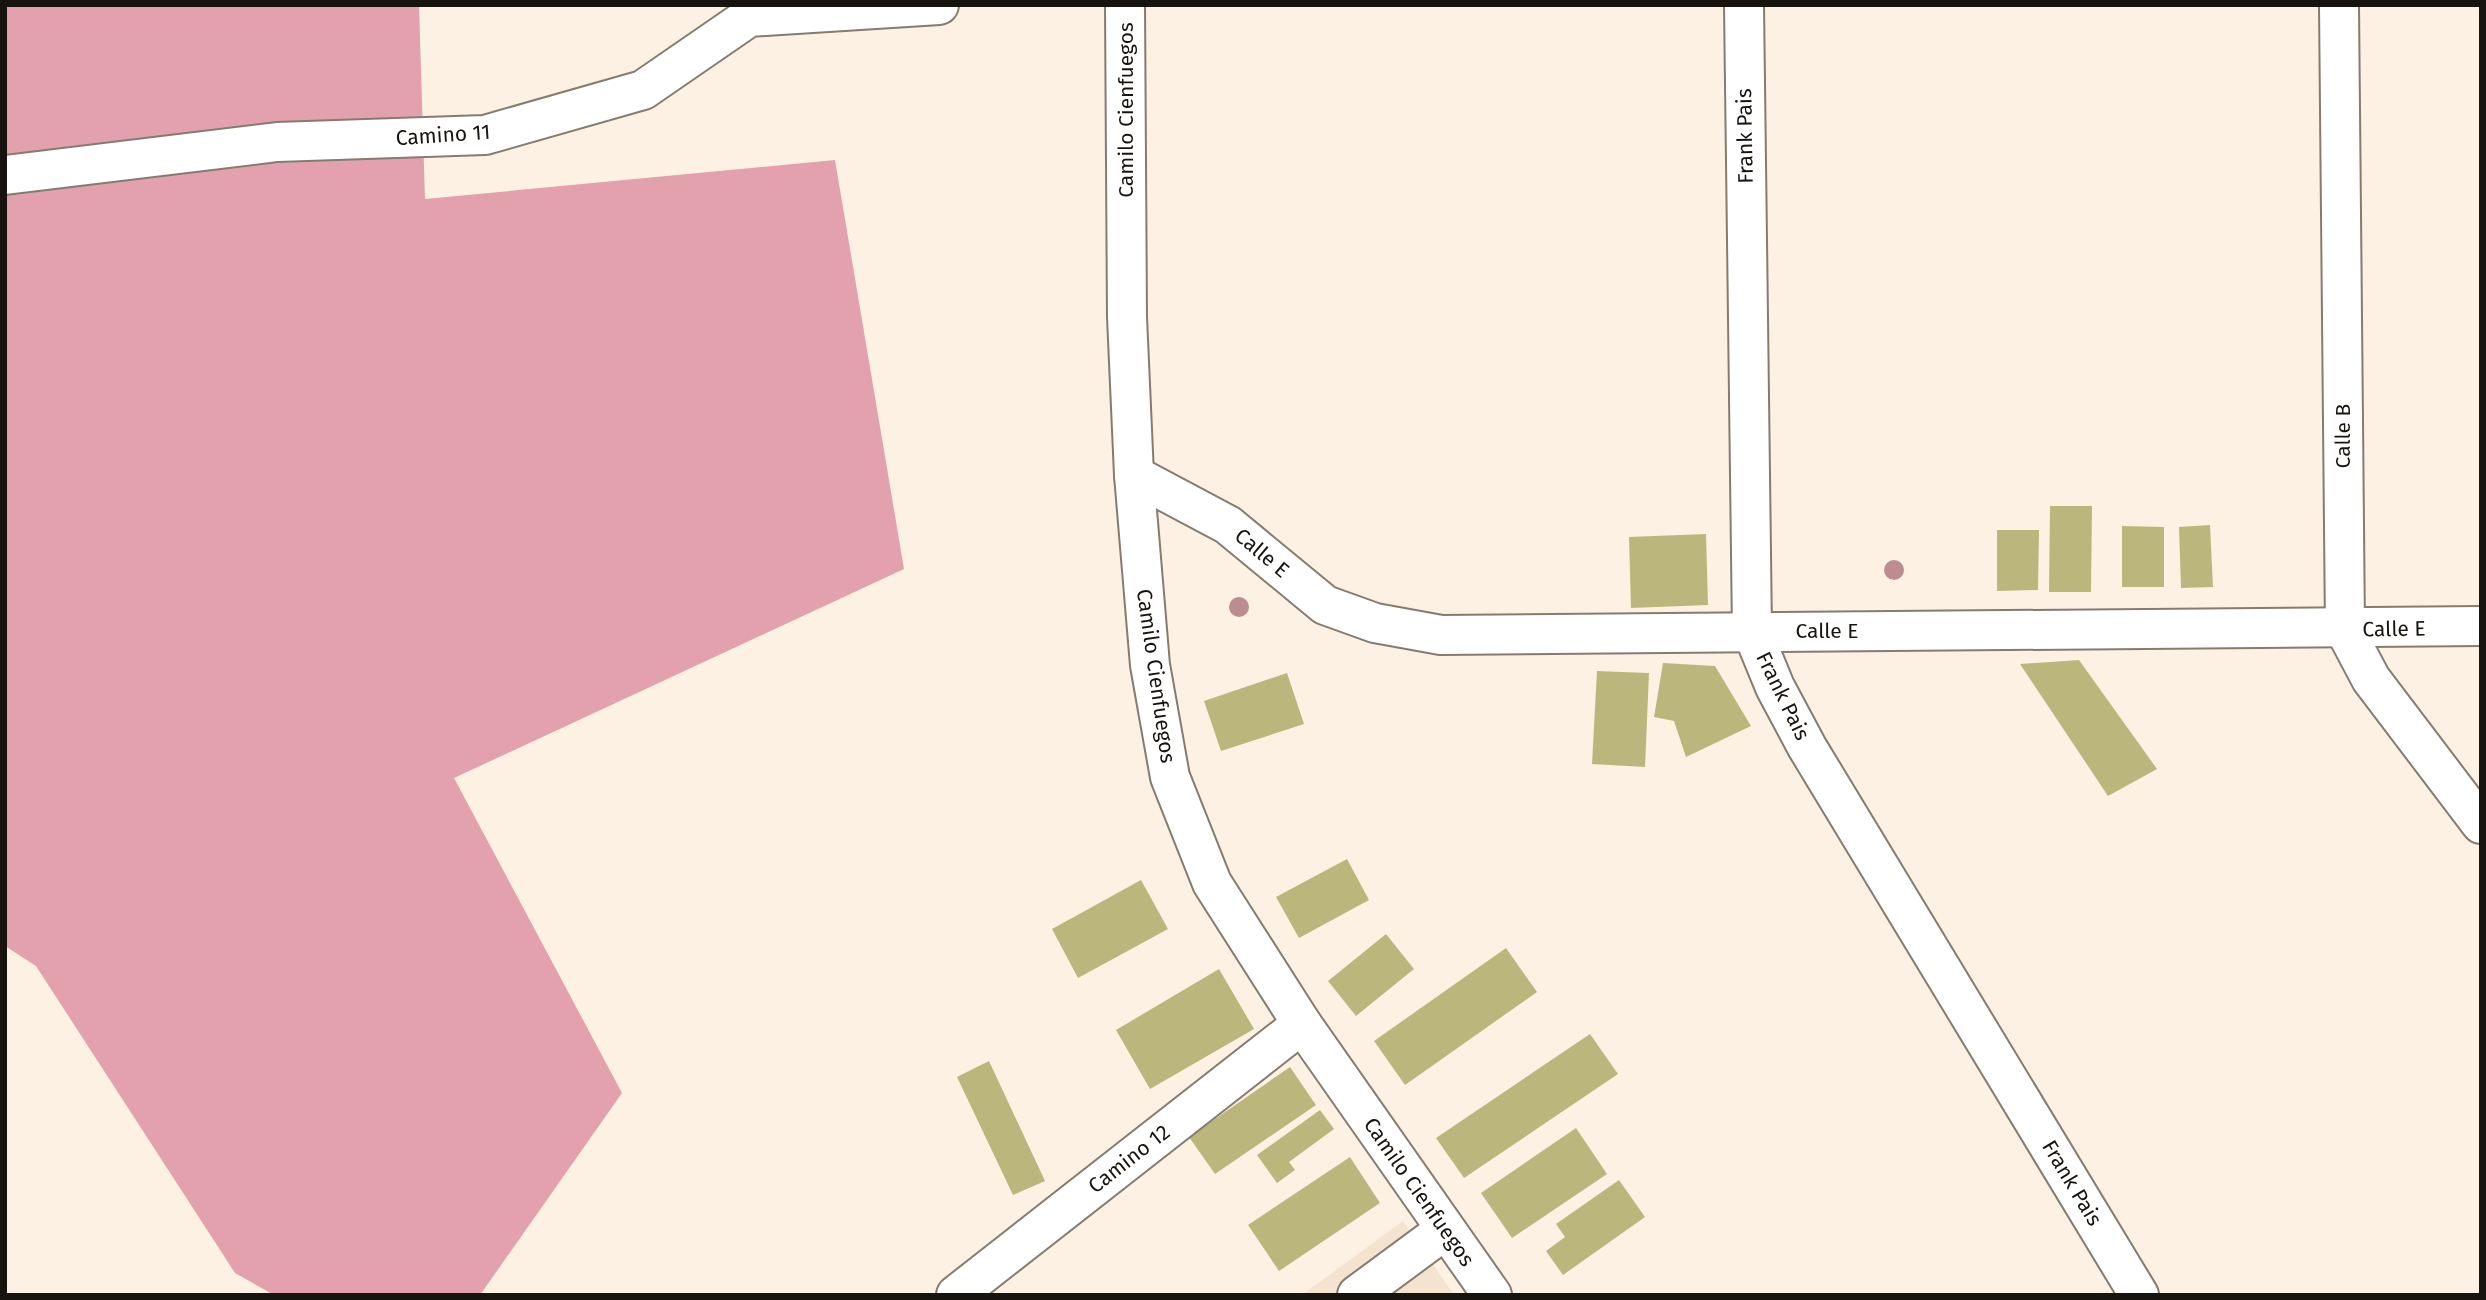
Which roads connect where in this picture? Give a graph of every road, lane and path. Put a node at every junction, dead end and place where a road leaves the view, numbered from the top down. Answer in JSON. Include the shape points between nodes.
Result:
{"nodes":[{"id":1,"x":939,"y":5,"type":"edge"},
{"id":2,"x":1125,"y":5,"type":"edge"},
{"id":3,"x":1744,"y":5,"type":"edge"},
{"id":4,"x":2339,"y":5,"type":"edge"},
{"id":5,"x":5,"y":175,"type":"edge"},
{"id":6,"x":1134,"y":475,"type":"junction"},
{"id":7,"x":2481,"y":626,"type":"edge"},
{"id":8,"x":2345,"y":630,"type":"junction"},
{"id":9,"x":1752,"y":631,"type":"junction"},
{"id":10,"x":2481,"y":824,"type":"edge"},
{"id":11,"x":1302,"y":1024,"type":"junction"},
{"id":12,"x":1445,"y":1230,"type":"junction"},
{"id":13,"x":956,"y":1295,"type":"edge"},
{"id":14,"x":1357,"y":1295,"type":"edge"},
{"id":15,"x":1492,"y":1295,"type":"edge"},
{"id":16,"x":2139,"y":1295,"type":"edge"}],
"edges":[{"from":1,"to":5,"type":"street","name":"Camino 11","via":[[749,17],[643,90],[485,135],[277,142]]},
{"from":2,"to":6,"type":"street","name":"Camilo Cienfuegos","via":[[1127,317]]},
{"from":3,"to":9,"type":"street","name":"Frank Pais"},
{"from":4,"to":8,"type":"street","name":"Calle B"},
{"from":6,"to":9,"type":"street","name":"Calle E","via":[[1228,525],[1325,605],[1376,623],[1441,635]]},
{"from":6,"to":11,"type":"street","name":"Camilo Cienfuegos","via":[[1150,665],[1170,776],[1212,883]]},
{"from":7,"to":8,"type":"street","name":"Calle E"},
{"from":8,"to":9,"type":"street","name":"Calle E"},
{"from":8,"to":10,"type":"street","name":"Calle B","via":[[2371,679]]},
{"from":9,"to":16,"type":"street","name":"Frank Pais","via":[[1807,747]]},
{"from":11,"to":12,"type":"street","name":"Camilo Cienfuegos"},
{"from":11,"to":13,"type":"street","name":"Camino 12"},
{"from":12,"to":14,"type":"street"},
{"from":12,"to":15,"type":"street","name":"Camilo Cienfuegos"}]}
